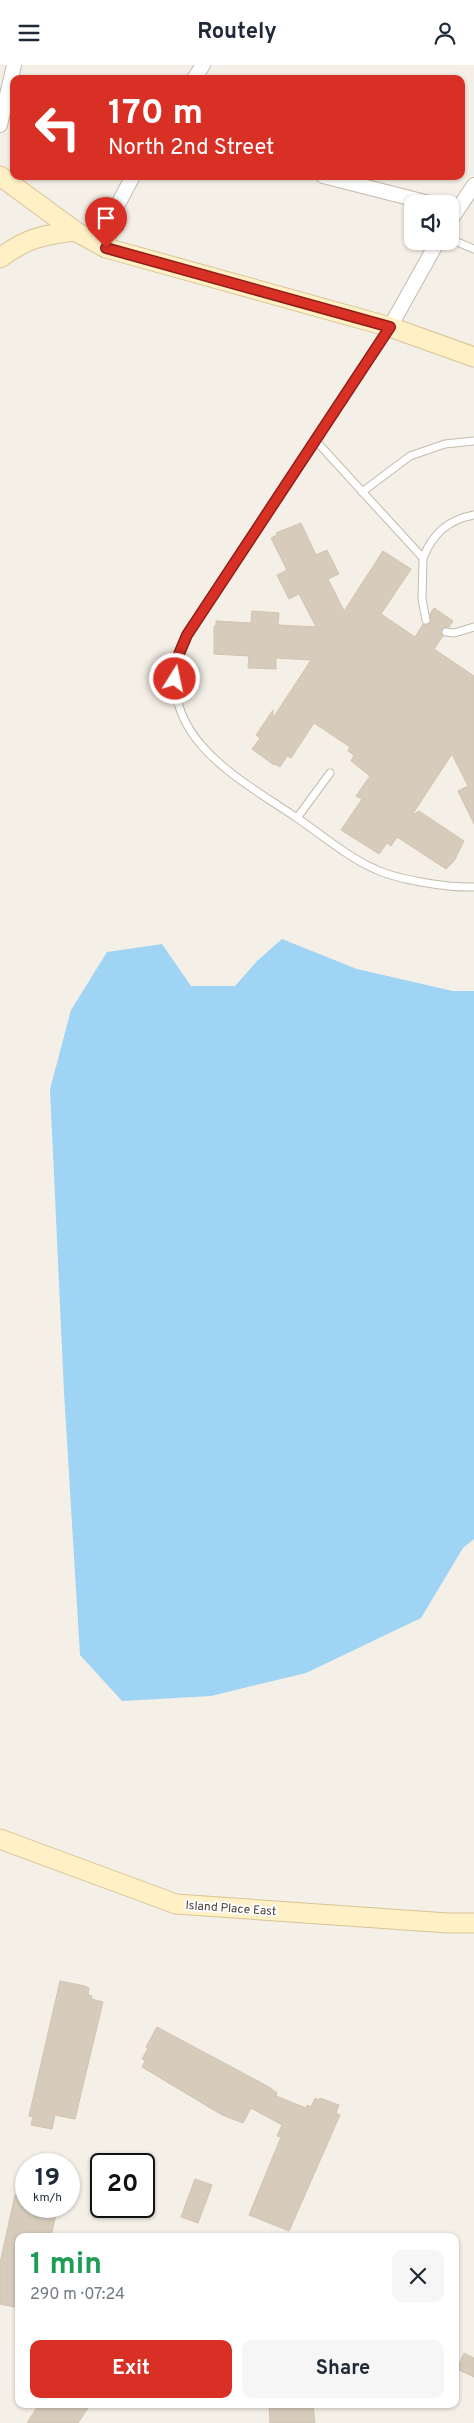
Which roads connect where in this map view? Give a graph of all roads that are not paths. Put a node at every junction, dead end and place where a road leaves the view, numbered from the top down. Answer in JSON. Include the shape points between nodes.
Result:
{"nodes":[{"id":1,"x":10,"y":100,"type":"edge"},
{"id":2,"x":0,"y":125,"type":"edge"},
{"id":3,"x":0,"y":175,"type":"edge"},
{"id":4,"x":132,"y":180,"type":"edge"},
{"id":5,"x":339,"y":180,"type":"edge"},
{"id":6,"x":474,"y":185,"type":"edge"},
{"id":7,"x":404,"y":197,"type":"edge"},
{"id":8,"x":459,"y":204,"type":"edge"},
{"id":9,"x":75,"y":231,"type":"junction"},
{"id":10,"x":459,"y":243,"type":"edge"},
{"id":11,"x":106,"y":248,"type":"junction"},
{"id":12,"x":474,"y":249,"type":"edge"},
{"id":13,"x":433,"y":250,"type":"edge"},
{"id":14,"x":0,"y":258,"type":"edge"},
{"id":15,"x":390,"y":327,"type":"junction"},
{"id":16,"x":474,"y":357,"type":"edge"},
{"id":17,"x":316,"y":441,"type":"junction"},
{"id":18,"x":474,"y":441,"type":"edge"},
{"id":19,"x":362,"y":492,"type":"junction"},
{"id":20,"x":474,"y":515,"type":"edge"},
{"id":21,"x":423,"y":558,"type":"junction"},
{"id":22,"x":426,"y":619,"type":"dead end"},
{"id":23,"x":474,"y":627,"type":"edge"},
{"id":24,"x":446,"y":632,"type":"dead end"},
{"id":25,"x":330,"y":773,"type":"dead end"},
{"id":26,"x":297,"y":818,"type":"junction"},
{"id":27,"x":474,"y":887,"type":"edge"},
{"id":28,"x":0,"y":1839,"type":"edge"},
{"id":29,"x":474,"y":1923,"type":"edge"}],
"edges":[{"from":1,"to":2,"type":"street"},
{"from":3,"to":9,"type":"main road"},
{"from":4,"to":11,"type":"street","via":[[116,208]]},
{"from":5,"to":7,"type":"street"},
{"from":6,"to":8,"type":"street"},
{"from":9,"to":11,"type":"main road"},
{"from":9,"to":14,"type":"main road","via":[[41,235]]},
{"from":10,"to":12,"type":"lane"},
{"from":11,"to":15,"type":"main road"},
{"from":13,"to":15,"type":"street"},
{"from":15,"to":16,"type":"main road"},
{"from":15,"to":17,"type":"lane"},
{"from":17,"to":19,"type":"lane"},
{"from":17,"to":26,"type":"lane","via":[[187,635],[176,661],[175,679],[177,704],[185,724],[204,748],[219,765]]},
{"from":18,"to":19,"type":"lane","via":[[445,444],[410,456]]},
{"from":19,"to":21,"type":"lane"},
{"from":20,"to":21,"type":"lane","via":[[457,519],[436,532]]},
{"from":21,"to":22,"type":"lane","via":[[422,599]]},
{"from":23,"to":24,"type":"lane"},
{"from":25,"to":26,"type":"lane"},
{"from":26,"to":27,"type":"lane","via":[[373,869],[388,875],[461,888]]},
{"from":28,"to":29,"type":"main road","name":"Island Place East","via":[[176,1905]]}]}
